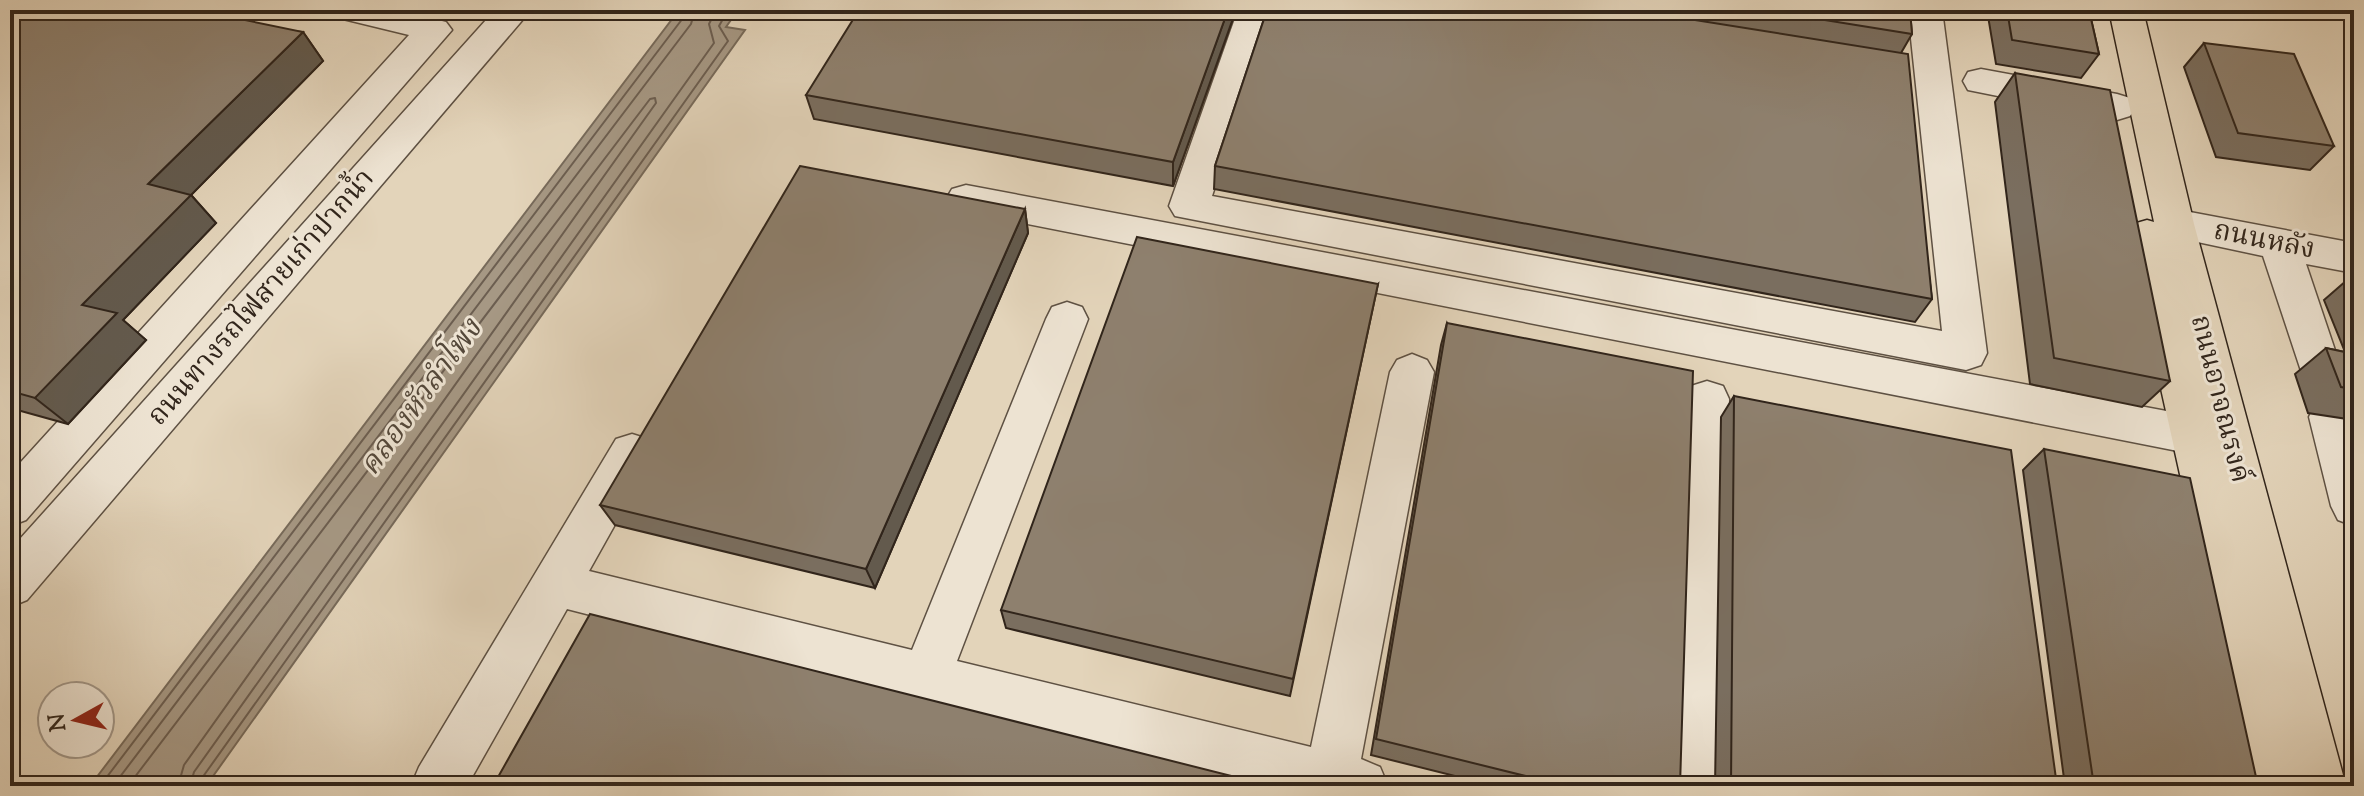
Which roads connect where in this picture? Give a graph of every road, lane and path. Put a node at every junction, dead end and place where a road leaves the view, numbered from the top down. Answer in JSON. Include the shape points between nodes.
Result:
{"nodes":[{"id":1,"x":351,"y":10,"type":"edge"},
{"id":2,"x":514,"y":10,"type":"edge"},
{"id":3,"x":1255,"y":10,"type":"edge"},
{"id":4,"x":1925,"y":10,"type":"edge"},
{"id":5,"x":2100,"y":10,"type":"edge"},
{"id":6,"x":2126,"y":10,"type":"edge"},
{"id":7,"x":1981,"y":81,"type":"dead end"},
{"id":8,"x":2117,"y":107,"type":"junction"},
{"id":9,"x":927,"y":191,"type":"edge"},
{"id":10,"x":2174,"y":224,"type":"junction"},
{"id":11,"x":2279,"y":244,"type":"junction"},
{"id":12,"x":2354,"y":258,"type":"edge"},
{"id":13,"x":1592,"y":301,"type":"junction"},
{"id":14,"x":1067,"y":319,"type":"dead end"},
{"id":15,"x":1412,"y":372,"type":"dead end"},
{"id":16,"x":1707,"y":399,"type":"dead end"},
{"id":17,"x":650,"y":421,"type":"edge"},
{"id":18,"x":2193,"y":435,"type":"junction"},
{"id":19,"x":10,"y":506,"type":"edge"},
{"id":20,"x":2354,"y":506,"type":"edge"},
{"id":21,"x":554,"y":584,"type":"junction"},
{"id":22,"x":10,"y":585,"type":"edge"},
{"id":23,"x":926,"y":677,"type":"junction"},
{"id":24,"x":1341,"y":784,"type":"edge"},
{"id":25,"x":438,"y":786,"type":"edge"},
{"id":26,"x":1693,"y":786,"type":"edge"},
{"id":27,"x":2276,"y":786,"type":"edge"},
{"id":28,"x":2319,"y":786,"type":"edge"}],
"edges":[{"from":1,"to":19,"type":"street","via":[[434,30]]},
{"from":2,"to":22,"type":"street","name":"ถนนทางรถไฟสายเก่าปากน้ำ"},
{"from":3,"to":13,"type":"street","via":[[1189,206]]},
{"from":4,"to":13,"type":"street","via":[[1917,69],[1966,353]]},
{"from":5,"to":8,"type":"main road","name":"ถนนอาจณรงค์"},
{"from":6,"to":10,"type":"main road","name":"ถนนอาจณรงค์"},
{"from":7,"to":8,"type":"street"},
{"from":8,"to":18,"type":"main road","name":"ถนนอาจณรงค์"},
{"from":9,"to":13,"type":"street"},
{"from":10,"to":11,"type":"street","name":"ถนนหลัง"},
{"from":10,"to":28,"type":"main road","name":"ถนนอาจณรงค์"},
{"from":11,"to":12,"type":"street","name":"ถนนหลัง"},
{"from":11,"to":20,"type":"street"},
{"from":13,"to":18,"type":"street"},
{"from":14,"to":23,"type":"street"},
{"from":15,"to":24,"type":"street"},
{"from":16,"to":26,"type":"street"},
{"from":17,"to":21,"type":"street"},
{"from":18,"to":27,"type":"main road","name":"ถนนอาจณรงค์"},
{"from":21,"to":23,"type":"street"},
{"from":21,"to":25,"type":"street"},
{"from":23,"to":24,"type":"street"}]}
